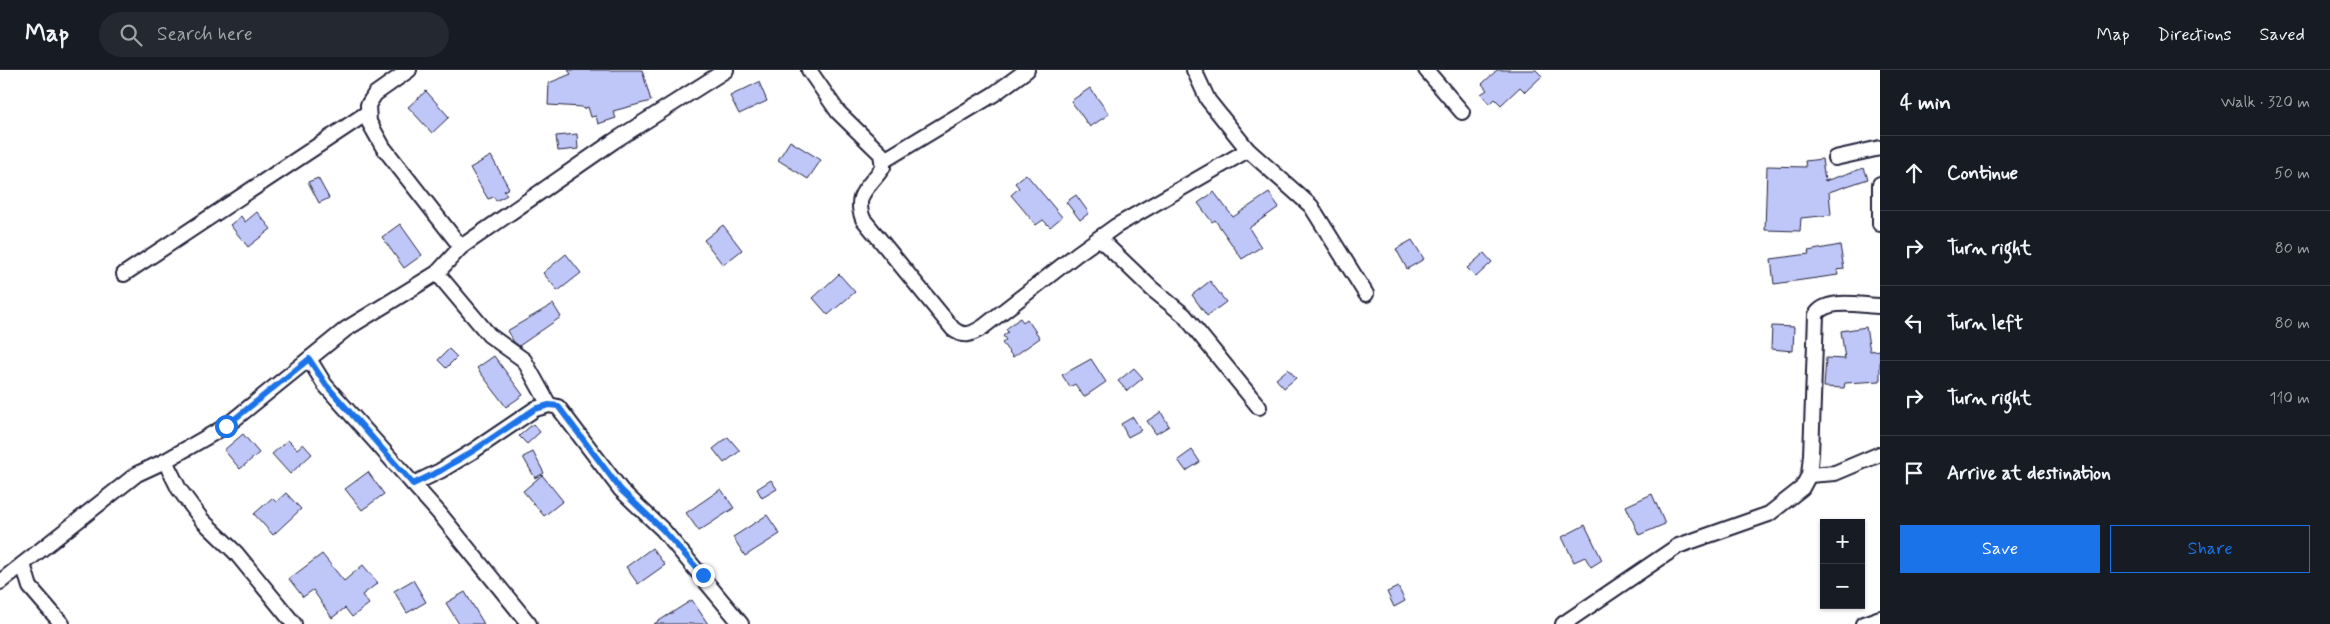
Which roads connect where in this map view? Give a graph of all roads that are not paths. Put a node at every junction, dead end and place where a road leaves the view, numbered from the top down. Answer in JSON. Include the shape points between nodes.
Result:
{"nodes":[{"id":1,"x":409,"y":70,"type":"edge"},
{"id":2,"x":726,"y":70,"type":"edge"},
{"id":3,"x":809,"y":70,"type":"edge"},
{"id":4,"x":1027,"y":70,"type":"edge"},
{"id":5,"x":1194,"y":70,"type":"edge"},
{"id":6,"x":1426,"y":70,"type":"edge"},
{"id":7,"x":1462,"y":112,"type":"dead end"},
{"id":8,"x":367,"y":113,"type":"junction"},
{"id":9,"x":1880,"y":148,"type":"edge"},
{"id":10,"x":1248,"y":150,"type":"junction"},
{"id":11,"x":1835,"y":158,"type":"dead end"},
{"id":12,"x":883,"y":161,"type":"junction"},
{"id":13,"x":1880,"y":184,"type":"edge"},
{"id":14,"x":1880,"y":224,"type":"edge"},
{"id":15,"x":1098,"y":238,"type":"junction"},
{"id":16,"x":461,"y":247,"type":"junction"},
{"id":17,"x":124,"y":274,"type":"dead end"},
{"id":18,"x":437,"y":274,"type":"junction"},
{"id":19,"x":1366,"y":294,"type":"dead end"},
{"id":20,"x":1880,"y":306,"type":"edge"},
{"id":21,"x":309,"y":359,"type":"junction"},
{"id":22,"x":549,"y":405,"type":"junction"},
{"id":23,"x":1259,"y":407,"type":"dead end"},
{"id":24,"x":1880,"y":454,"type":"edge"},
{"id":25,"x":165,"y":461,"type":"junction"},
{"id":26,"x":1809,"y":475,"type":"junction"},
{"id":27,"x":413,"y":484,"type":"junction"},
{"id":28,"x":24,"y":564,"type":"junction"},
{"id":29,"x":0,"y":582,"type":"edge"},
{"id":30,"x":1880,"y":618,"type":"edge"},
{"id":31,"x":62,"y":624,"type":"edge"},
{"id":32,"x":294,"y":624,"type":"edge"},
{"id":33,"x":529,"y":624,"type":"edge"},
{"id":34,"x":741,"y":624,"type":"edge"},
{"id":35,"x":1563,"y":624,"type":"edge"},
{"id":36,"x":1863,"y":624,"type":"edge"}],
"edges":[{"from":1,"to":8,"type":"street","via":[[375,94]]},
{"from":2,"to":16,"type":"street","via":[[614,141]]},
{"from":3,"to":12,"type":"street","via":[[838,112],[876,148]]},
{"from":4,"to":12,"type":"street","via":[[994,94]]},
{"from":5,"to":10,"type":"street","via":[[1208,100]]},
{"from":6,"to":7,"type":"street"},
{"from":8,"to":16,"type":"street","via":[[383,147]]},
{"from":8,"to":17,"type":"street"},
{"from":9,"to":11,"type":"street"},
{"from":10,"to":15,"type":"street"},
{"from":10,"to":19,"type":"street","via":[[1311,206]]},
{"from":12,"to":15,"type":"street","via":[[883,167],[859,200],[862,219],[958,333],[970,334],[983,327]]},
{"from":13,"to":14,"type":"street"},
{"from":15,"to":23,"type":"street","via":[[1184,315]]},
{"from":16,"to":18,"type":"street"},
{"from":18,"to":21,"type":"street","via":[[346,329]]},
{"from":18,"to":22,"type":"street","via":[[489,335],[524,360]]},
{"from":20,"to":26,"type":"street","via":[[1830,305],[1816,314]]},
{"from":21,"to":25,"type":"street","via":[[226,426]]},
{"from":21,"to":27,"type":"street","via":[[326,385]]},
{"from":22,"to":27,"type":"street","via":[[535,409],[465,456]]},
{"from":22,"to":34,"type":"street","via":[[558,406],[621,490],[663,530]]},
{"from":24,"to":26,"type":"street","via":[[1835,473]]},
{"from":25,"to":28,"type":"street","via":[[137,474]]},
{"from":25,"to":32,"type":"street","via":[[179,489],[202,520],[236,553]]},
{"from":26,"to":35,"type":"street","via":[[1802,488],[1769,514],[1678,546]]},
{"from":27,"to":33,"type":"street"},
{"from":28,"to":29,"type":"street"},
{"from":28,"to":31,"type":"street","via":[[30,587]]},
{"from":30,"to":36,"type":"street"}]}
